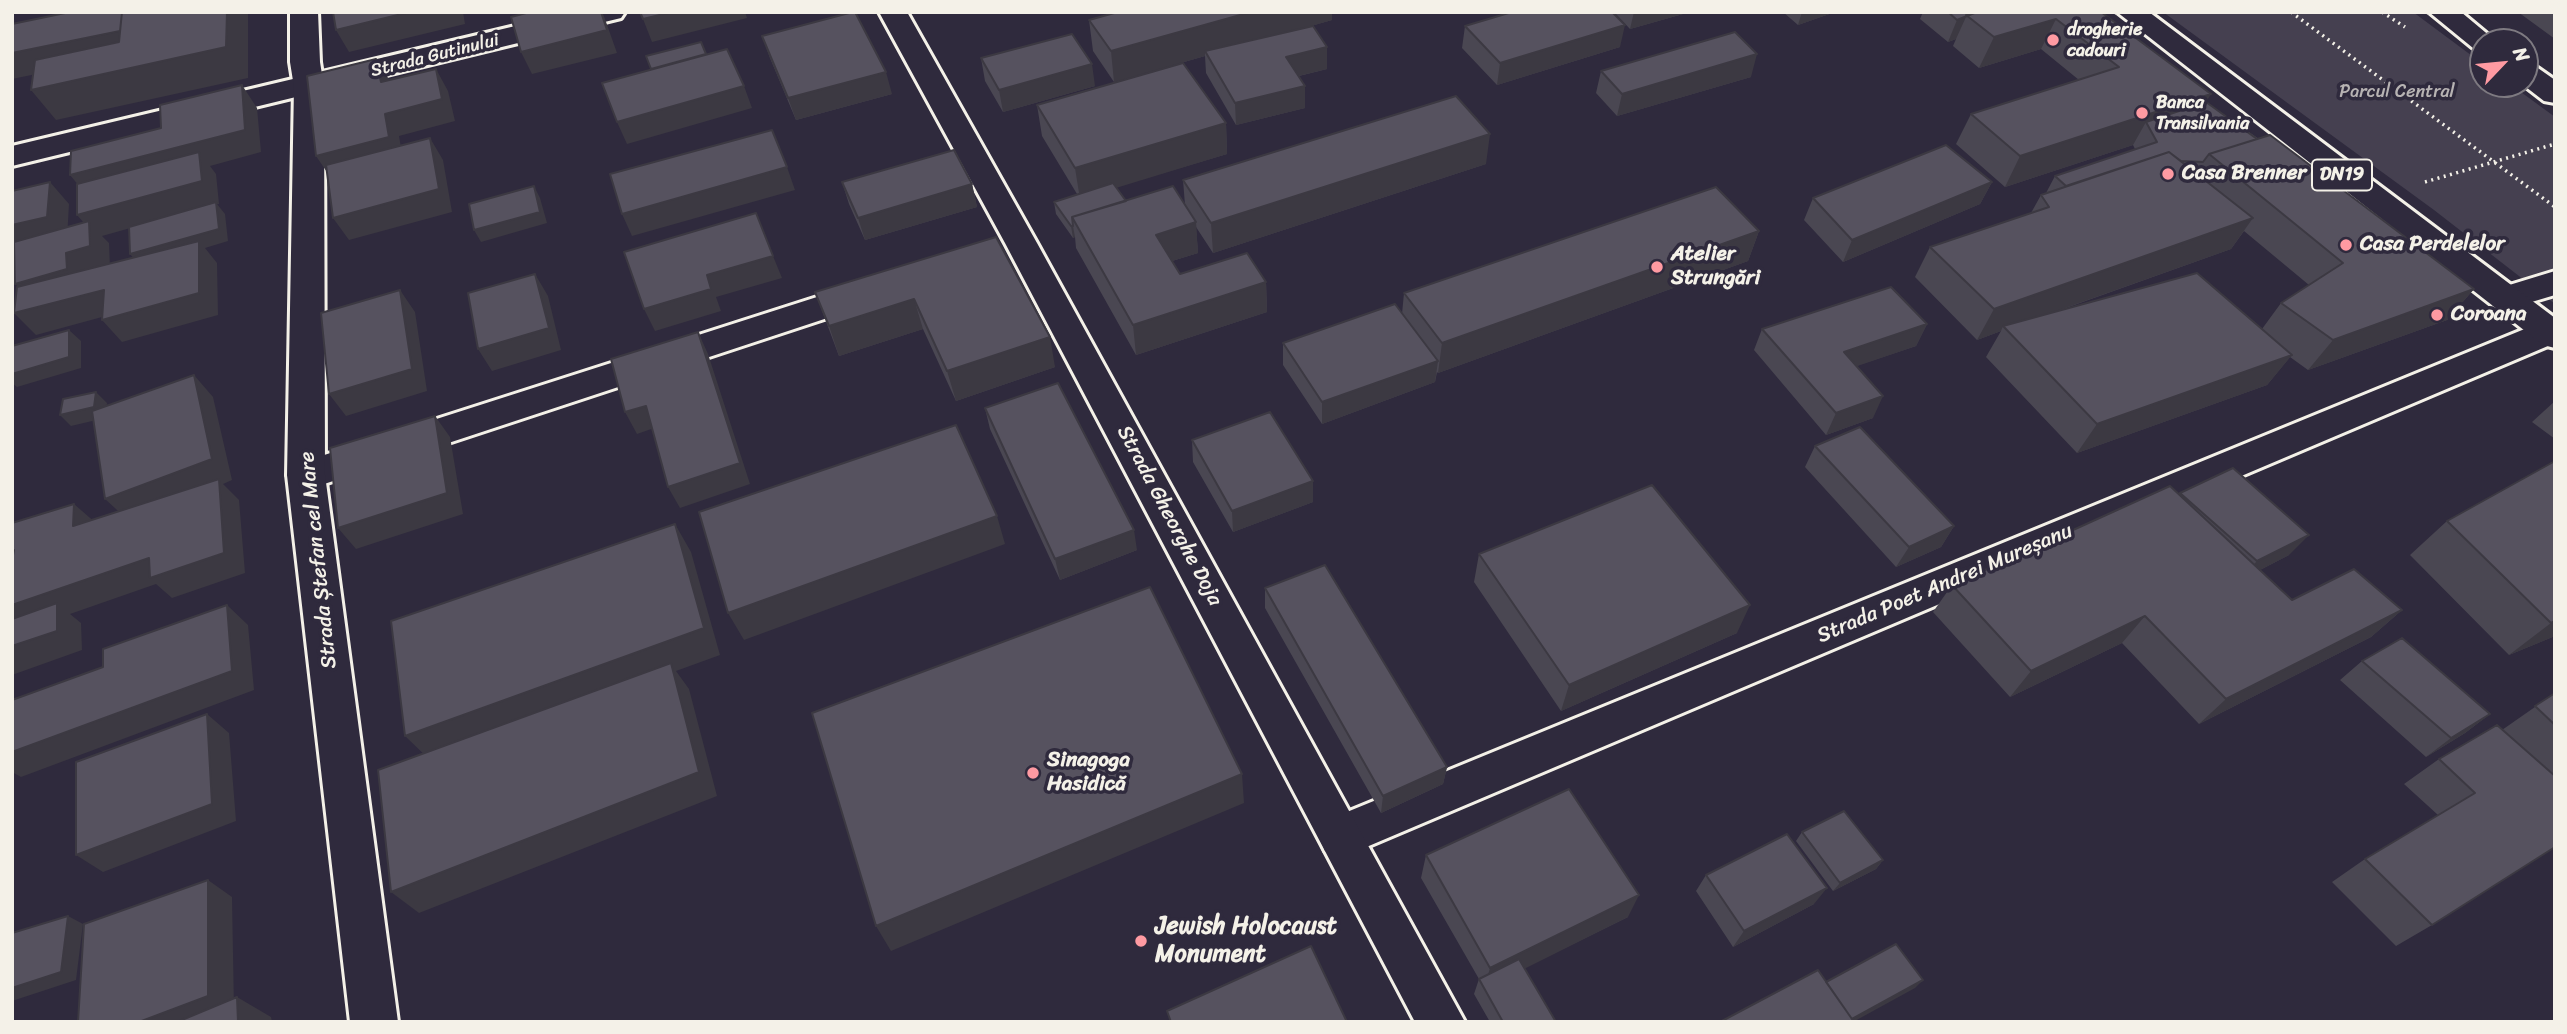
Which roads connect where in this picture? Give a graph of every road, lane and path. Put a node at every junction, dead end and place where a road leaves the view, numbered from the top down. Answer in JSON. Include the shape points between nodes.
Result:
{"nodes":[{"id":1,"x":304,"y":12,"type":"edge"},
{"id":2,"x":611,"y":12,"type":"edge"},
{"id":3,"x":893,"y":12,"type":"edge"},
{"id":4,"x":2131,"y":12,"type":"edge"},
{"id":5,"x":2291,"y":12,"type":"edge"},
{"id":6,"x":2443,"y":12,"type":"edge"},
{"id":7,"x":2469,"y":32,"type":"edge"},
{"id":8,"x":2539,"y":82,"type":"edge"},
{"id":9,"x":309,"y":87,"type":"junction"},
{"id":10,"x":2555,"y":94,"type":"edge"},
{"id":11,"x":2555,"y":144,"type":"edge"},
{"id":12,"x":12,"y":156,"type":"edge"},
{"id":13,"x":2493,"y":162,"type":"junction"},
{"id":14,"x":2372,"y":197,"type":"junction"},
{"id":15,"x":2555,"y":207,"type":"edge"},
{"id":16,"x":902,"y":282,"type":"edge"},
{"id":17,"x":2555,"y":283,"type":"edge"},
{"id":18,"x":2505,"y":298,"type":"junction"},
{"id":19,"x":2552,"y":334,"type":"edge"},
{"id":20,"x":306,"y":475,"type":"junction"},
{"id":21,"x":1342,"y":836,"type":"junction"},
{"id":22,"x":374,"y":1022,"type":"edge"},
{"id":23,"x":1441,"y":1022,"type":"edge"}],
"edges":[{"from":1,"to":9,"type":"main road","name":"Strada Ștefan cel Mare"},
{"from":2,"to":9,"type":"main road","name":"Strada Gutinului"},
{"from":3,"to":21,"type":"main road","name":"Strada Gheorghe Doja","via":[[1008,248]]},
{"from":4,"to":14,"type":"main road","number":"DN19"},
{"from":5,"to":13,"type":"path"},
{"from":6,"to":7,"type":"main road"},
{"from":8,"to":10,"type":"main road"},
{"from":9,"to":12,"type":"main road","name":"Strada Gutinului"},
{"from":9,"to":20,"type":"main road","name":"Strada Ștefan cel Mare"},
{"from":11,"to":13,"type":"path"},
{"from":13,"to":14,"type":"path"},
{"from":13,"to":15,"type":"path"},
{"from":14,"to":18,"type":"main road","number":"DN19"},
{"from":16,"to":20,"type":"main road"},
{"from":17,"to":18,"type":"main road"},
{"from":18,"to":19,"type":"main road","number":"DN19"},
{"from":19,"to":21,"type":"main road","name":"Strada Poet Andrei Mureșanu"},
{"from":20,"to":22,"type":"main road","name":"Strada Ștefan cel Mare"},
{"from":21,"to":23,"type":"main road","name":"Strada Gheorghe Doja"}]}
